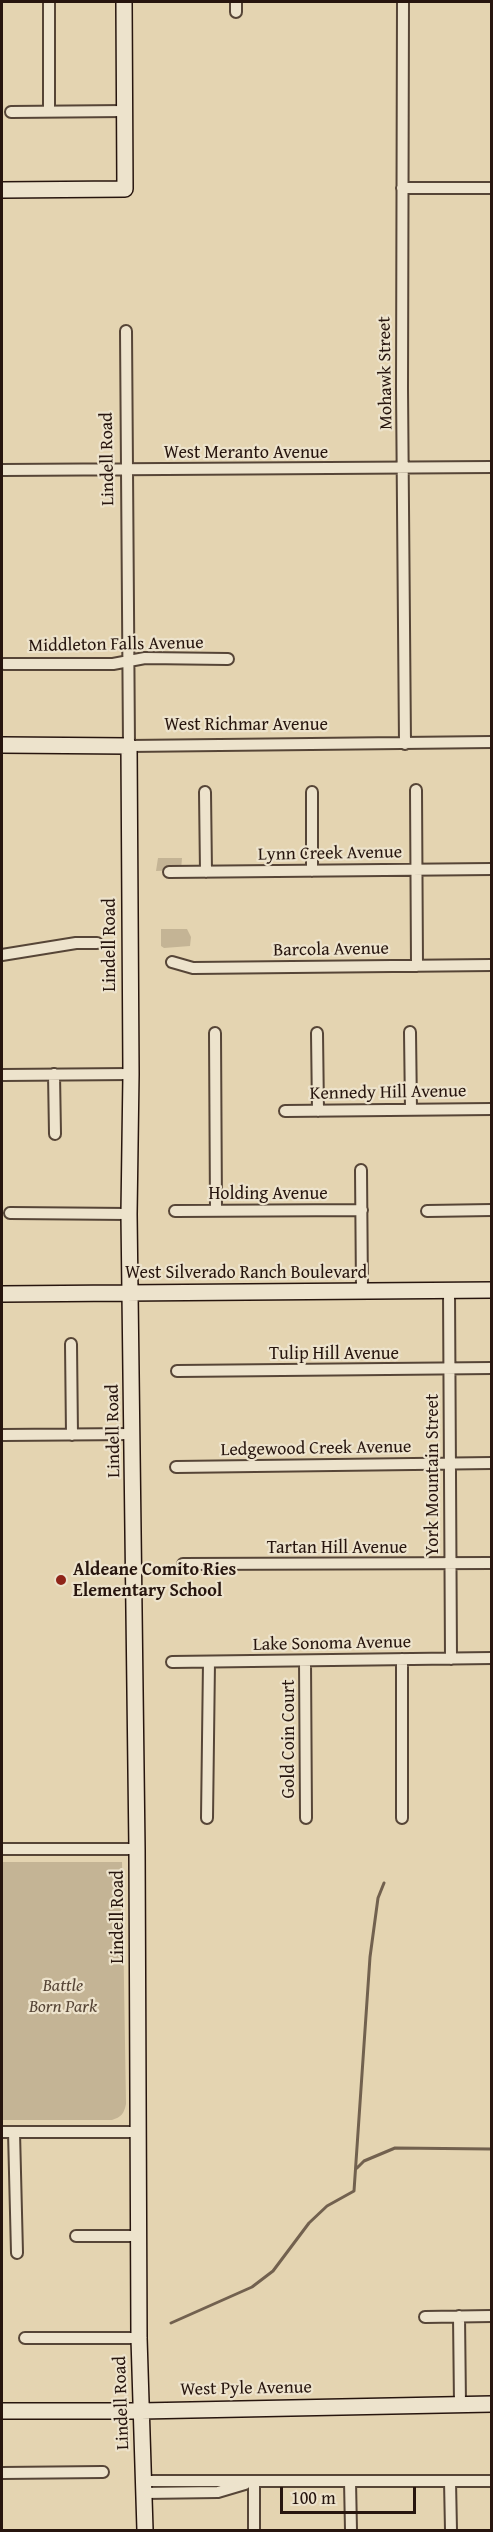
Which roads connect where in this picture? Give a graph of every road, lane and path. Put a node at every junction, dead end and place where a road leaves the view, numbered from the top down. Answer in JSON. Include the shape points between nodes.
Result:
{"nodes":[{"id":1,"x":49,"y":2,"type":"edge"},
{"id":2,"x":124,"y":2,"type":"edge"},
{"id":3,"x":403,"y":2,"type":"edge"},
{"id":4,"x":49,"y":111,"type":"junction"},
{"id":5,"x":124,"y":111,"type":"junction"},
{"id":6,"x":11,"y":112,"type":"dead end"},
{"id":7,"x":402,"y":188,"type":"junction"},
{"id":8,"x":492,"y":188,"type":"edge"},
{"id":9,"x":2,"y":190,"type":"edge"},
{"id":10,"x":126,"y":331,"type":"dead end"},
{"id":11,"x":492,"y":467,"type":"edge"},
{"id":12,"x":404,"y":469,"type":"junction"},
{"id":13,"x":2,"y":470,"type":"edge"},
{"id":14,"x":128,"y":470,"type":"junction"},
{"id":15,"x":228,"y":659,"type":"dead end"},
{"id":16,"x":129,"y":661,"type":"junction"},
{"id":17,"x":4,"y":664,"type":"dead end"},
{"id":18,"x":492,"y":742,"type":"edge"},
{"id":19,"x":405,"y":744,"type":"junction"},
{"id":20,"x":2,"y":746,"type":"edge"},
{"id":21,"x":129,"y":746,"type":"junction"},
{"id":22,"x":416,"y":790,"type":"dead end"},
{"id":23,"x":205,"y":792,"type":"dead end"},
{"id":24,"x":312,"y":792,"type":"dead end"},
{"id":25,"x":492,"y":869,"type":"edge"},
{"id":26,"x":416,"y":870,"type":"junction"},
{"id":27,"x":312,"y":871,"type":"junction"},
{"id":28,"x":169,"y":872,"type":"dead end"},
{"id":29,"x":206,"y":872,"type":"junction"},
{"id":30,"x":97,"y":944,"type":"dead end"},
{"id":31,"x":2,"y":955,"type":"edge"},
{"id":32,"x":172,"y":962,"type":"dead end"},
{"id":33,"x":492,"y":965,"type":"edge"},
{"id":34,"x":417,"y":966,"type":"junction"},
{"id":35,"x":410,"y":1032,"type":"dead end"},
{"id":36,"x":215,"y":1033,"type":"dead end"},
{"id":37,"x":317,"y":1033,"type":"dead end"},
{"id":38,"x":54,"y":1074,"type":"junction"},
{"id":39,"x":131,"y":1074,"type":"junction"},
{"id":40,"x":2,"y":1075,"type":"edge"},
{"id":41,"x":492,"y":1109,"type":"edge"},
{"id":42,"x":411,"y":1110,"type":"junction"},
{"id":43,"x":285,"y":1111,"type":"dead end"},
{"id":44,"x":318,"y":1111,"type":"junction"},
{"id":45,"x":56,"y":1134,"type":"dead end"},
{"id":46,"x":361,"y":1170,"type":"dead end"},
{"id":47,"x":362,"y":1210,"type":"junction"},
{"id":48,"x":492,"y":1210,"type":"edge"},
{"id":49,"x":175,"y":1211,"type":"dead end"},
{"id":50,"x":216,"y":1211,"type":"junction"},
{"id":51,"x":427,"y":1211,"type":"dead end"},
{"id":52,"x":10,"y":1213,"type":"dead end"},
{"id":53,"x":129,"y":1214,"type":"junction"},
{"id":54,"x":492,"y":1290,"type":"edge"},
{"id":55,"x":362,"y":1291,"type":"junction"},
{"id":56,"x":448,"y":1291,"type":"junction"},
{"id":57,"x":132,"y":1293,"type":"junction"},
{"id":58,"x":2,"y":1294,"type":"edge"},
{"id":59,"x":71,"y":1344,"type":"dead end"},
{"id":60,"x":492,"y":1368,"type":"edge"},
{"id":61,"x":449,"y":1369,"type":"junction"},
{"id":62,"x":177,"y":1371,"type":"dead end"},
{"id":63,"x":72,"y":1434,"type":"junction"},
{"id":64,"x":133,"y":1434,"type":"junction"},
{"id":65,"x":2,"y":1435,"type":"edge"},
{"id":66,"x":492,"y":1463,"type":"edge"},
{"id":67,"x":450,"y":1464,"type":"junction"},
{"id":68,"x":176,"y":1467,"type":"dead end"},
{"id":69,"x":492,"y":1563,"type":"edge"},
{"id":70,"x":183,"y":1564,"type":"dead end"},
{"id":71,"x":450,"y":1564,"type":"junction"},
{"id":72,"x":492,"y":1658,"type":"edge"},
{"id":73,"x":402,"y":1659,"type":"junction"},
{"id":74,"x":451,"y":1659,"type":"junction"},
{"id":75,"x":305,"y":1661,"type":"junction"},
{"id":76,"x":172,"y":1662,"type":"dead end"},
{"id":77,"x":209,"y":1662,"type":"junction"},
{"id":78,"x":207,"y":1818,"type":"dead end"},
{"id":79,"x":306,"y":1818,"type":"dead end"},
{"id":80,"x":402,"y":1818,"type":"dead end"},
{"id":81,"x":2,"y":1849,"type":"edge"},
{"id":82,"x":137,"y":1849,"type":"junction"},
{"id":83,"x":2,"y":2132,"type":"edge"},
{"id":84,"x":14,"y":2132,"type":"junction"},
{"id":85,"x":138,"y":2132,"type":"junction"},
{"id":86,"x":76,"y":2236,"type":"dead end"},
{"id":87,"x":139,"y":2236,"type":"junction"},
{"id":88,"x":17,"y":2253,"type":"dead end"},
{"id":89,"x":459,"y":2316,"type":"junction"},
{"id":90,"x":492,"y":2316,"type":"edge"},
{"id":91,"x":424,"y":2317,"type":"dead end"},
{"id":92,"x":25,"y":2338,"type":"dead end"},
{"id":93,"x":139,"y":2338,"type":"junction"},
{"id":94,"x":460,"y":2404,"type":"junction"},
{"id":95,"x":492,"y":2404,"type":"edge"},
{"id":96,"x":2,"y":2411,"type":"edge"},
{"id":97,"x":141,"y":2411,"type":"junction"},
{"id":98,"x":103,"y":2472,"type":"dead end"},
{"id":99,"x":2,"y":2473,"type":"edge"},
{"id":100,"x":254,"y":2481,"type":"junction"},
{"id":101,"x":350,"y":2481,"type":"junction"},
{"id":102,"x":450,"y":2481,"type":"junction"},
{"id":103,"x":492,"y":2481,"type":"edge"},
{"id":104,"x":144,"y":2487,"type":"junction"},
{"id":105,"x":146,"y":2530,"type":"edge"},
{"id":106,"x":254,"y":2530,"type":"edge"},
{"id":107,"x":351,"y":2530,"type":"edge"},
{"id":108,"x":451,"y":2530,"type":"edge"}],
"edges":[{"from":1,"to":4,"type":"street"},
{"from":2,"to":5,"type":"street"},
{"from":3,"to":7,"type":"street","name":"Mohawk Street"},
{"from":4,"to":5,"type":"street"},
{"from":4,"to":6,"type":"street"},
{"from":5,"to":9,"type":"street","via":[[125,189]]},
{"from":7,"to":8,"type":"street"},
{"from":7,"to":12,"type":"street","name":"Mohawk Street"},
{"from":10,"to":14,"type":"street","name":"Lindell Road"},
{"from":11,"to":12,"type":"street","name":"West Meranto Avenue"},
{"from":12,"to":14,"type":"street","name":"West Meranto Avenue"},
{"from":12,"to":19,"type":"street","name":"Mohawk Street"},
{"from":13,"to":14,"type":"street","name":"West Meranto Avenue"},
{"from":14,"to":16,"type":"street","name":"Lindell Road"},
{"from":15,"to":16,"type":"street","name":"Middleton Falls Avenue"},
{"from":16,"to":17,"type":"street","name":"Middleton Falls Avenue"},
{"from":16,"to":21,"type":"street","name":"Lindell Road"},
{"from":18,"to":19,"type":"street","name":"West Richmar Avenue"},
{"from":19,"to":21,"type":"street","name":"West Richmar Avenue"},
{"from":20,"to":21,"type":"street","name":"West Richmar Avenue"},
{"from":21,"to":39,"type":"street","name":"Lindell Road"},
{"from":22,"to":26,"type":"street"},
{"from":23,"to":29,"type":"street"},
{"from":24,"to":27,"type":"street"},
{"from":25,"to":26,"type":"street","name":"Lynn Creek Avenue"},
{"from":26,"to":27,"type":"street","name":"Lynn Creek Avenue"},
{"from":26,"to":34,"type":"street"},
{"from":27,"to":29,"type":"street","name":"Lynn Creek Avenue"},
{"from":28,"to":29,"type":"street","name":"Lynn Creek Avenue"},
{"from":30,"to":31,"type":"street","via":[[76,943]]},
{"from":32,"to":34,"type":"street","name":"Barcola Avenue","via":[[193,968]]},
{"from":33,"to":34,"type":"street","name":"Barcola Avenue"},
{"from":35,"to":42,"type":"street"},
{"from":36,"to":50,"type":"street"},
{"from":37,"to":44,"type":"street"},
{"from":38,"to":39,"type":"street"},
{"from":38,"to":40,"type":"street"},
{"from":38,"to":45,"type":"street"},
{"from":39,"to":53,"type":"street","name":"Lindell Road"},
{"from":41,"to":42,"type":"street","name":"Kennedy Hill Avenue"},
{"from":42,"to":44,"type":"street","name":"Kennedy Hill Avenue"},
{"from":43,"to":44,"type":"street","name":"Kennedy Hill Avenue"},
{"from":46,"to":47,"type":"street"},
{"from":47,"to":50,"type":"street","name":"Holding Avenue"},
{"from":47,"to":55,"type":"street"},
{"from":48,"to":51,"type":"street"},
{"from":49,"to":50,"type":"street","name":"Holding Avenue"},
{"from":52,"to":53,"type":"street"},
{"from":53,"to":57,"type":"street","name":"Lindell Road"},
{"from":54,"to":56,"type":"street","name":"West Silverado Ranch Boulevard"},
{"from":55,"to":56,"type":"street","name":"West Silverado Ranch Boulevard"},
{"from":55,"to":57,"type":"street","name":"West Silverado Ranch Boulevard"},
{"from":56,"to":61,"type":"street","name":"York Mountain Street"},
{"from":57,"to":58,"type":"street","name":"West Silverado Ranch Boulevard"},
{"from":57,"to":64,"type":"street","name":"Lindell Road"},
{"from":59,"to":63,"type":"street"},
{"from":60,"to":61,"type":"street","name":"Tulip Hill Avenue"},
{"from":61,"to":62,"type":"street","name":"Tulip Hill Avenue"},
{"from":61,"to":67,"type":"street","name":"York Mountain Street"},
{"from":63,"to":64,"type":"street"},
{"from":63,"to":65,"type":"street"},
{"from":64,"to":82,"type":"street","name":"Lindell Road"},
{"from":66,"to":67,"type":"street","name":"Ledgewood Creek Avenue"},
{"from":67,"to":68,"type":"street","name":"Ledgewood Creek Avenue"},
{"from":67,"to":71,"type":"street","name":"York Mountain Street"},
{"from":69,"to":71,"type":"street","name":"Tartan Hill Avenue"},
{"from":70,"to":71,"type":"street","name":"Tartan Hill Avenue"},
{"from":71,"to":74,"type":"street","name":"York Mountain Street"},
{"from":72,"to":74,"type":"street","name":"Lake Sonoma Avenue"},
{"from":73,"to":74,"type":"street","name":"Lake Sonoma Avenue"},
{"from":73,"to":75,"type":"street","name":"Lake Sonoma Avenue"},
{"from":73,"to":80,"type":"street"},
{"from":75,"to":77,"type":"street","name":"Lake Sonoma Avenue"},
{"from":75,"to":79,"type":"street","name":"Gold Coin Court"},
{"from":76,"to":77,"type":"street","name":"Lake Sonoma Avenue"},
{"from":77,"to":78,"type":"street"},
{"from":81,"to":82,"type":"street"},
{"from":82,"to":85,"type":"street","name":"Lindell Road"},
{"from":83,"to":84,"type":"street"},
{"from":84,"to":85,"type":"street"},
{"from":84,"to":88,"type":"street"},
{"from":85,"to":87,"type":"street","name":"Lindell Road"},
{"from":86,"to":87,"type":"street"},
{"from":87,"to":93,"type":"street","name":"Lindell Road"},
{"from":89,"to":90,"type":"street"},
{"from":89,"to":91,"type":"street"},
{"from":89,"to":94,"type":"street"},
{"from":92,"to":93,"type":"street"},
{"from":93,"to":97,"type":"street","name":"Lindell Road"},
{"from":94,"to":95,"type":"street","name":"West Pyle Avenue"},
{"from":94,"to":97,"type":"street","name":"West Pyle Avenue"},
{"from":96,"to":97,"type":"street","name":"West Pyle Avenue"},
{"from":97,"to":104,"type":"street","name":"Lindell Road"},
{"from":98,"to":99,"type":"street"},
{"from":100,"to":101,"type":"street"},
{"from":100,"to":104,"type":"street"},
{"from":100,"to":106,"type":"street"},
{"from":101,"to":102,"type":"street"},
{"from":101,"to":107,"type":"street"},
{"from":102,"to":103,"type":"street"},
{"from":102,"to":108,"type":"street"},
{"from":104,"to":105,"type":"street","name":"Lindell Road"}]}
